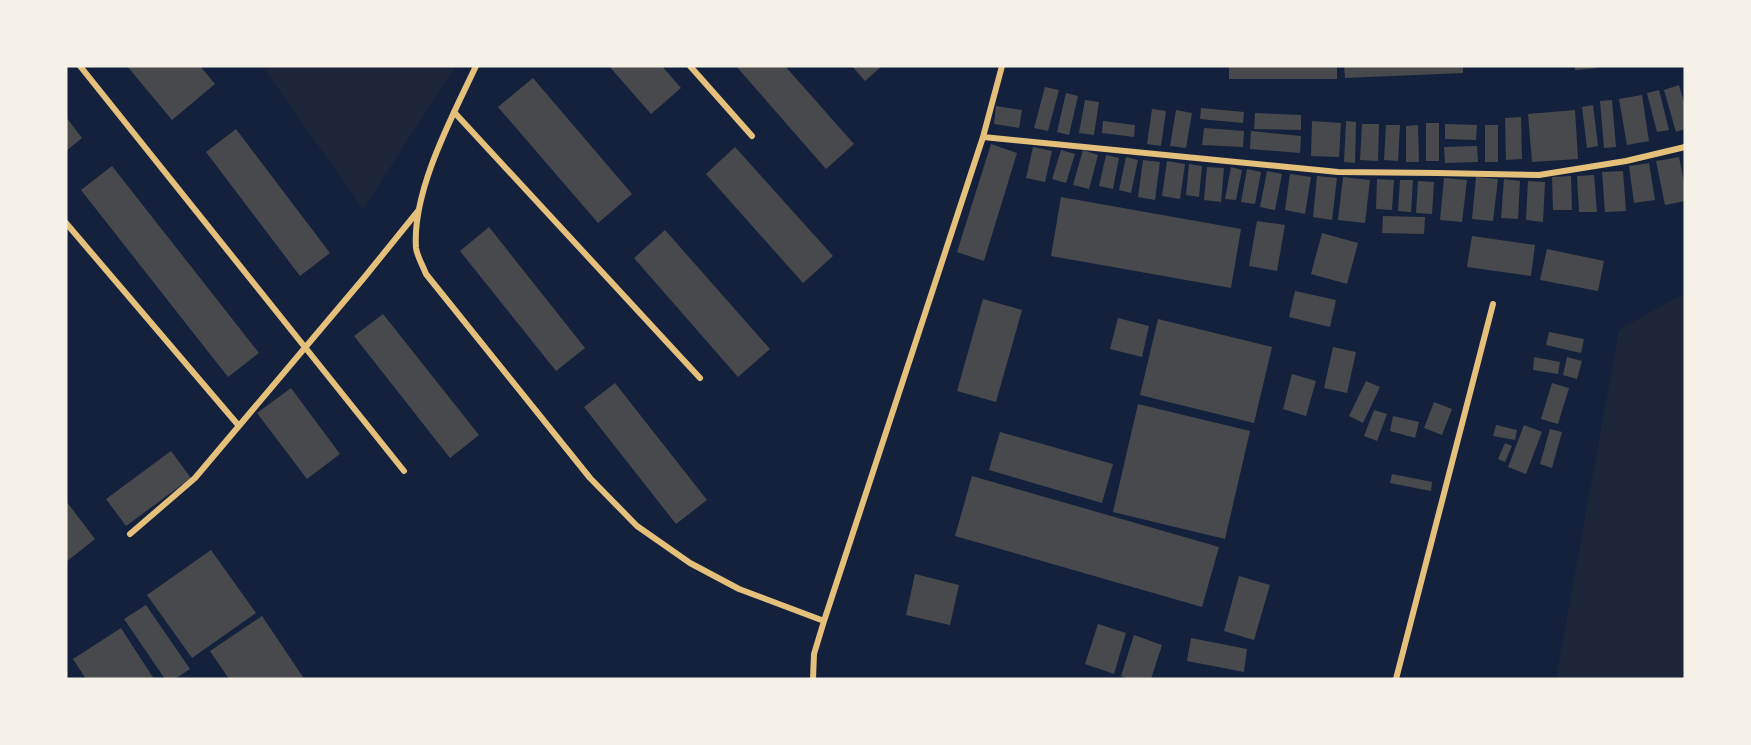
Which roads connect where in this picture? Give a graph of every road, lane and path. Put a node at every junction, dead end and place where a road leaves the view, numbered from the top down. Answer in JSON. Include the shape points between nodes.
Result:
{"nodes":[{"id":1,"x":80,"y":66,"type":"edge"},
{"id":2,"x":476,"y":66,"type":"edge"},
{"id":3,"x":690,"y":66,"type":"edge"},
{"id":4,"x":1002,"y":66,"type":"edge"},
{"id":5,"x":454,"y":112,"type":"junction"},
{"id":6,"x":752,"y":136,"type":"dead end"},
{"id":7,"x":983,"y":137,"type":"junction"},
{"id":8,"x":1685,"y":147,"type":"edge"},
{"id":9,"x":418,"y":210,"type":"junction"},
{"id":10,"x":66,"y":223,"type":"edge"},
{"id":11,"x":1493,"y":304,"type":"dead end"},
{"id":12,"x":305,"y":346,"type":"junction"},
{"id":13,"x":700,"y":378,"type":"dead end"},
{"id":14,"x":239,"y":426,"type":"junction"},
{"id":15,"x":404,"y":471,"type":"dead end"},
{"id":16,"x":130,"y":534,"type":"dead end"},
{"id":17,"x":824,"y":621,"type":"junction"},
{"id":18,"x":813,"y":679,"type":"edge"},
{"id":19,"x":1396,"y":679,"type":"edge"}],
"edges":[{"from":1,"to":12,"type":"street"},
{"from":2,"to":5,"type":"street"},
{"from":3,"to":6,"type":"street"},
{"from":4,"to":7,"type":"street"},
{"from":5,"to":9,"type":"street"},
{"from":5,"to":13,"type":"street"},
{"from":7,"to":8,"type":"street","via":[[1338,172],[1539,175]]},
{"from":7,"to":17,"type":"street"},
{"from":9,"to":12,"type":"street"},
{"from":9,"to":17,"type":"street","via":[[416,250],[426,274],[590,478],[629,518],[690,563],[739,589]]},
{"from":10,"to":14,"type":"street"},
{"from":11,"to":19,"type":"street"},
{"from":12,"to":14,"type":"street"},
{"from":12,"to":15,"type":"street"},
{"from":14,"to":16,"type":"street","via":[[195,478]]},
{"from":17,"to":18,"type":"street","via":[[814,654]]}]}
